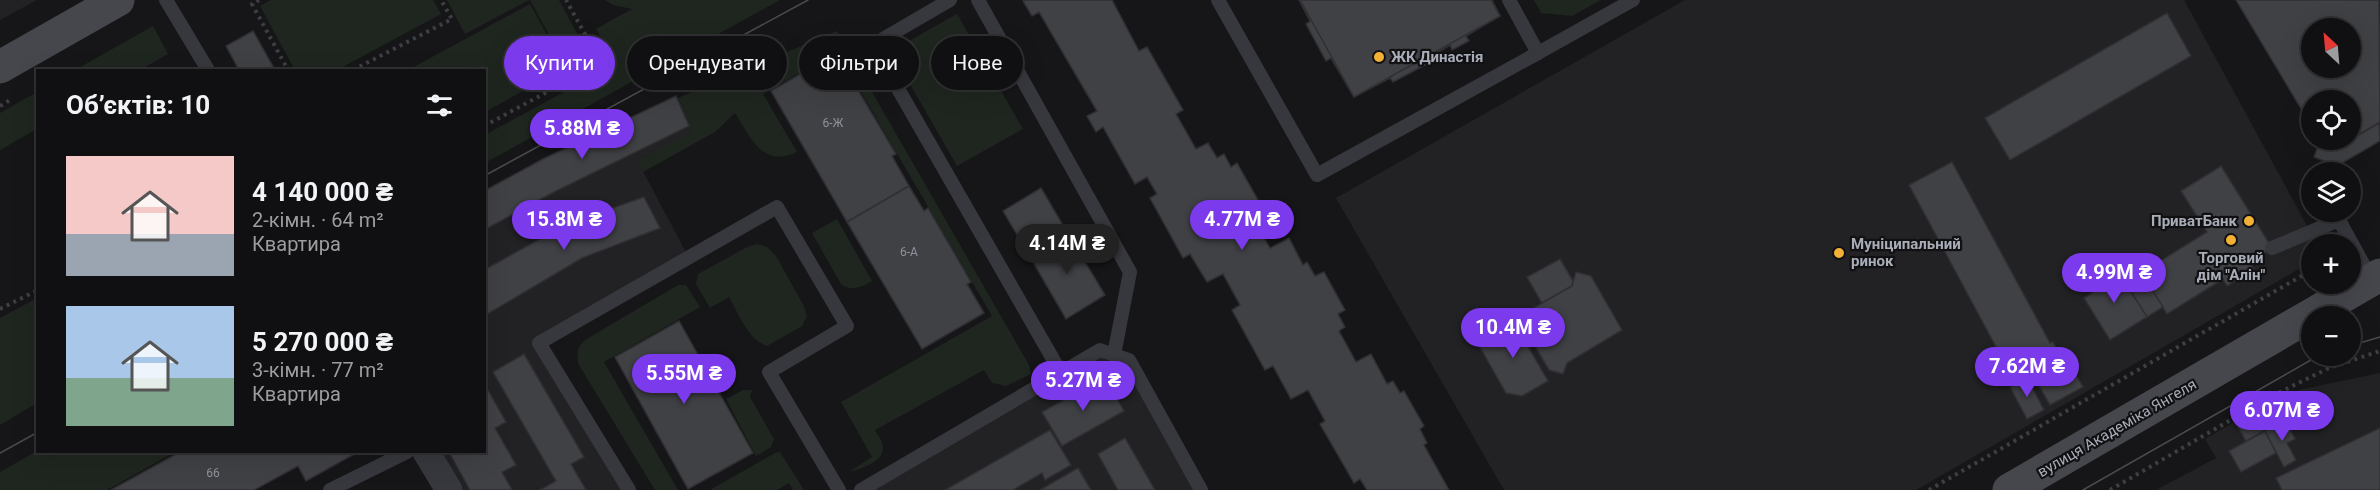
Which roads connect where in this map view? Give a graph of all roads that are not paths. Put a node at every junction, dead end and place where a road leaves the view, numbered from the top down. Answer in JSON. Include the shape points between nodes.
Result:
{"nodes":[{"id":1,"x":118,"y":0,"type":"edge"},
{"id":2,"x":166,"y":0,"type":"edge"},
{"id":3,"x":950,"y":0,"type":"edge"},
{"id":4,"x":978,"y":0,"type":"edge"},
{"id":5,"x":1218,"y":0,"type":"edge"},
{"id":6,"x":1509,"y":0,"type":"edge"},
{"id":7,"x":1633,"y":0,"type":"edge"},
{"id":8,"x":1539,"y":53,"type":"junction"},
{"id":9,"x":0,"y":67,"type":"edge"},
{"id":10,"x":207,"y":69,"type":"edge"},
{"id":11,"x":2272,"y":248,"type":"dead end"},
{"id":12,"x":2376,"y":278,"type":"edge"},
{"id":13,"x":1114,"y":355,"type":"junction"},
{"id":14,"x":1061,"y":373,"type":"junction"},
{"id":15,"x":405,"y":453,"type":"edge"},
{"id":16,"x":427,"y":453,"type":"edge"},
{"id":17,"x":626,"y":489,"type":"edge"},
{"id":18,"x":330,"y":490,"type":"edge"},
{"id":19,"x":449,"y":490,"type":"edge"},
{"id":20,"x":839,"y":490,"type":"edge"},
{"id":21,"x":861,"y":490,"type":"edge"},
{"id":22,"x":1201,"y":490,"type":"edge"},
{"id":23,"x":2009,"y":490,"type":"edge"}],
"edges":[{"from":1,"to":9,"type":"main road"},
{"from":2,"to":10,"type":"lane"},
{"from":3,"to":14,"type":"lane","via":[[883,39],[881,59]]},
{"from":4,"to":13,"type":"lane","via":[[1130,272]]},
{"from":5,"to":8,"type":"lane","via":[[1317,175]]},
{"from":6,"to":8,"type":"lane"},
{"from":7,"to":8,"type":"lane"},
{"from":11,"to":12,"type":"lane","via":[[2339,220]]},
{"from":12,"to":23,"type":"main road","name":"вулиця Академіка Янгеля"},
{"from":13,"to":14,"type":"lane","via":[[1100,350]]},
{"from":13,"to":22,"type":"lane","via":[[1129,360]]},
{"from":14,"to":21,"type":"lane"},
{"from":15,"to":18,"type":"lane"},
{"from":16,"to":19,"type":"street"},
{"from":17,"to":20,"type":"lane","via":[[539,343],[777,207],[847,326],[769,372]]}]}
